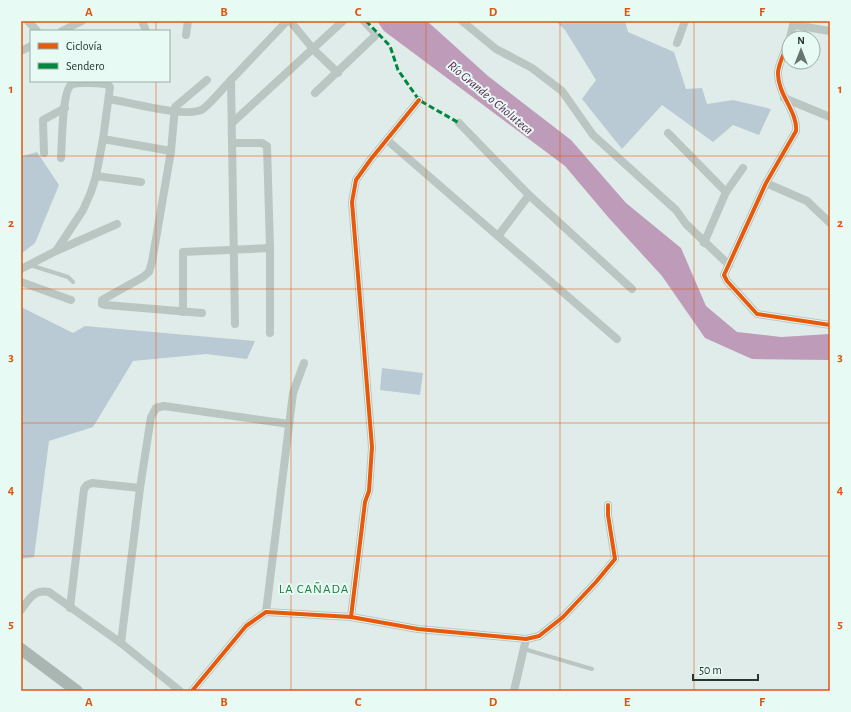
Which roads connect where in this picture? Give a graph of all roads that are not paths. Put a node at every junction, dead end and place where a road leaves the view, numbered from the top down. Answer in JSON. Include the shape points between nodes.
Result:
{"nodes":[{"id":1,"x":28,"y":21,"type":"edge"},
{"id":2,"x":82,"y":21,"type":"edge"},
{"id":3,"x":188,"y":21,"type":"edge"},
{"id":4,"x":287,"y":21,"type":"edge"},
{"id":5,"x":290,"y":21,"type":"edge"},
{"id":6,"x":343,"y":21,"type":"edge"},
{"id":7,"x":361,"y":21,"type":"edge"},
{"id":8,"x":462,"y":21,"type":"edge"},
{"id":9,"x":685,"y":21,"type":"edge"},
{"id":10,"x":794,"y":23,"type":"edge"},
{"id":11,"x":36,"y":30,"type":"edge"},
{"id":12,"x":64,"y":30,"type":"edge"},
{"id":13,"x":830,"y":31,"type":"edge"},
{"id":14,"x":186,"y":35,"type":"dead end"},
{"id":15,"x":375,"y":36,"type":"joint"},
{"id":16,"x":677,"y":43,"type":"dead end"},
{"id":17,"x":30,"y":46,"type":"edge"},
{"id":18,"x":314,"y":50,"type":"junction"},
{"id":19,"x":21,"y":51,"type":"edge"},
{"id":20,"x":781,"y":63,"type":"edge"},
{"id":21,"x":338,"y":73,"type":"junction"},
{"id":22,"x":207,"y":80,"type":"dead end"},
{"id":23,"x":231,"y":80,"type":"junction"},
{"id":24,"x":314,"y":92,"type":"dead end"},
{"id":25,"x":784,"y":98,"type":"junction"},
{"id":26,"x":109,"y":99,"type":"junction"},
{"id":27,"x":419,"y":100,"type":"dead end"},
{"id":28,"x":64,"y":108,"type":"junction"},
{"id":29,"x":176,"y":112,"type":"junction"},
{"id":30,"x":830,"y":117,"type":"edge"},
{"id":31,"x":232,"y":123,"type":"junction"},
{"id":32,"x":459,"y":123,"type":"dead end"},
{"id":33,"x":668,"y":133,"type":"dead end"},
{"id":34,"x":103,"y":139,"type":"junction"},
{"id":35,"x":387,"y":140,"type":"junction"},
{"id":36,"x":232,"y":143,"type":"junction"},
{"id":37,"x":172,"y":151,"type":"junction"},
{"id":38,"x":44,"y":153,"type":"dead end"},
{"id":39,"x":61,"y":158,"type":"dead end"},
{"id":40,"x":743,"y":168,"type":"dead end"},
{"id":41,"x":96,"y":176,"type":"junction"},
{"id":42,"x":141,"y":182,"type":"dead end"},
{"id":43,"x":766,"y":183,"type":"junction"},
{"id":44,"x":726,"y":192,"type":"junction"},
{"id":45,"x":529,"y":195,"type":"junction"},
{"id":46,"x":830,"y":223,"type":"edge"},
{"id":47,"x":117,"y":224,"type":"dead end"},
{"id":48,"x":498,"y":236,"type":"junction"},
{"id":49,"x":704,"y":243,"type":"junction"},
{"id":50,"x":270,"y":248,"type":"junction"},
{"id":51,"x":56,"y":251,"type":"junction"},
{"id":52,"x":234,"y":251,"type":"junction"},
{"id":53,"x":729,"y":265,"type":"junction"},
{"id":54,"x":24,"y":267,"type":"edge"},
{"id":55,"x":21,"y":282,"type":"edge"},
{"id":56,"x":73,"y":282,"type":"dead end"},
{"id":57,"x":632,"y":289,"type":"dead end"},
{"id":58,"x":71,"y":300,"type":"dead end"},
{"id":59,"x":183,"y":312,"type":"junction"},
{"id":60,"x":202,"y":313,"type":"dead end"},
{"id":61,"x":235,"y":324,"type":"dead end"},
{"id":62,"x":830,"y":325,"type":"edge"},
{"id":63,"x":270,"y":333,"type":"dead end"},
{"id":64,"x":617,"y":339,"type":"dead end"},
{"id":65,"x":304,"y":363,"type":"dead end"},
{"id":66,"x":289,"y":424,"type":"junction"},
{"id":67,"x":140,"y":488,"type":"junction"},
{"id":68,"x":608,"y":505,"type":"dead end"},
{"id":69,"x":70,"y":608,"type":"junction"},
{"id":70,"x":21,"y":610,"type":"edge"},
{"id":71,"x":266,"y":612,"type":"junction"},
{"id":72,"x":351,"y":617,"type":"junction"},
{"id":73,"x":526,"y":639,"type":"junction"},
{"id":74,"x":121,"y":643,"type":"junction"},
{"id":75,"x":21,"y":649,"type":"edge"},
{"id":76,"x":524,"y":649,"type":"junction"},
{"id":77,"x":592,"y":669,"type":"dead end"},
{"id":78,"x":77,"y":691,"type":"edge"},
{"id":79,"x":180,"y":691,"type":"edge"},
{"id":80,"x":192,"y":691,"type":"edge"},
{"id":81,"x":514,"y":691,"type":"edge"}],
"edges":[{"from":1,"to":11,"type":"street"},
{"from":2,"to":12,"type":"street"},
{"from":3,"to":14,"type":"street"},
{"from":4,"to":23,"type":"street"},
{"from":5,"to":18,"type":"street"},
{"from":6,"to":18,"type":"street"},
{"from":7,"to":15,"type":"lane"},
{"from":8,"to":49,"type":"street","via":[[496,49],[532,68],[559,88],[593,135],[676,210]]},
{"from":9,"to":16,"type":"street"},
{"from":10,"to":13,"type":"street"},
{"from":15,"to":21,"type":"street"},
{"from":17,"to":19,"type":"street"},
{"from":18,"to":21,"type":"street"},
{"from":18,"to":31,"type":"street"},
{"from":20,"to":25,"type":"street","via":[[778,72]]},
{"from":21,"to":24,"type":"street"},
{"from":22,"to":29,"type":"street","via":[[177,104]]},
{"from":23,"to":29,"type":"street","via":[[203,109]]},
{"from":23,"to":31,"type":"street"},
{"from":25,"to":30,"type":"street"},
{"from":25,"to":43,"type":"street","via":[[796,123],[796,131]]},
{"from":26,"to":28,"type":"street","via":[[108,85],[75,83],[70,85],[66,93]]},
{"from":26,"to":29,"type":"street"},
{"from":26,"to":34,"type":"street"},
{"from":27,"to":35,"type":"street"},
{"from":28,"to":38,"type":"street","via":[[43,120]]},
{"from":28,"to":39,"type":"street"},
{"from":29,"to":37,"type":"street"},
{"from":31,"to":36,"type":"street"},
{"from":32,"to":45,"type":"street"},
{"from":33,"to":44,"type":"street"},
{"from":34,"to":37,"type":"street"},
{"from":34,"to":41,"type":"street"},
{"from":35,"to":48,"type":"street"},
{"from":35,"to":72,"type":"street","via":[[356,180],[352,202],[372,447],[369,491]]},
{"from":36,"to":50,"type":"street","via":[[262,143],[267,146]]},
{"from":36,"to":52,"type":"street"},
{"from":37,"to":59,"type":"street","via":[[148,272],[102,300],[102,304]]},
{"from":40,"to":44,"type":"street"},
{"from":41,"to":42,"type":"street"},
{"from":41,"to":51,"type":"street","via":[[82,210]]},
{"from":43,"to":46,"type":"street","via":[[807,201]]},
{"from":43,"to":53,"type":"street"},
{"from":44,"to":49,"type":"street"},
{"from":45,"to":48,"type":"street"},
{"from":45,"to":57,"type":"street"},
{"from":47,"to":51,"type":"street"},
{"from":48,"to":64,"type":"street"},
{"from":49,"to":53,"type":"street"},
{"from":50,"to":52,"type":"street"},
{"from":50,"to":63,"type":"street"},
{"from":51,"to":54,"type":"street"},
{"from":52,"to":59,"type":"street","via":[[183,252]]},
{"from":52,"to":61,"type":"street"},
{"from":53,"to":62,"type":"street","via":[[724,274],[727,281],[757,314]]},
{"from":54,"to":56,"type":"lane","via":[[68,277]]},
{"from":55,"to":58,"type":"street"},
{"from":59,"to":60,"type":"street"},
{"from":65,"to":66,"type":"street","via":[[293,393]]},
{"from":66,"to":67,"type":"street","via":[[164,406],[156,408],[151,417]]},
{"from":66,"to":71,"type":"street"},
{"from":67,"to":69,"type":"street","via":[[92,483],[84,488]]},
{"from":67,"to":74,"type":"street"},
{"from":68,"to":73,"type":"street","via":[[615,559],[563,617],[539,636]]},
{"from":69,"to":70,"type":"street","via":[[49,592],[41,591],[35,592]]},
{"from":69,"to":74,"type":"street"},
{"from":71,"to":72,"type":"street"},
{"from":71,"to":80,"type":"street","via":[[246,626]]},
{"from":72,"to":73,"type":"street","via":[[418,629]]},
{"from":73,"to":76,"type":"street"},
{"from":74,"to":79,"type":"street"},
{"from":75,"to":78,"type":"main road"},
{"from":76,"to":77,"type":"lane"},
{"from":76,"to":81,"type":"street"}]}
